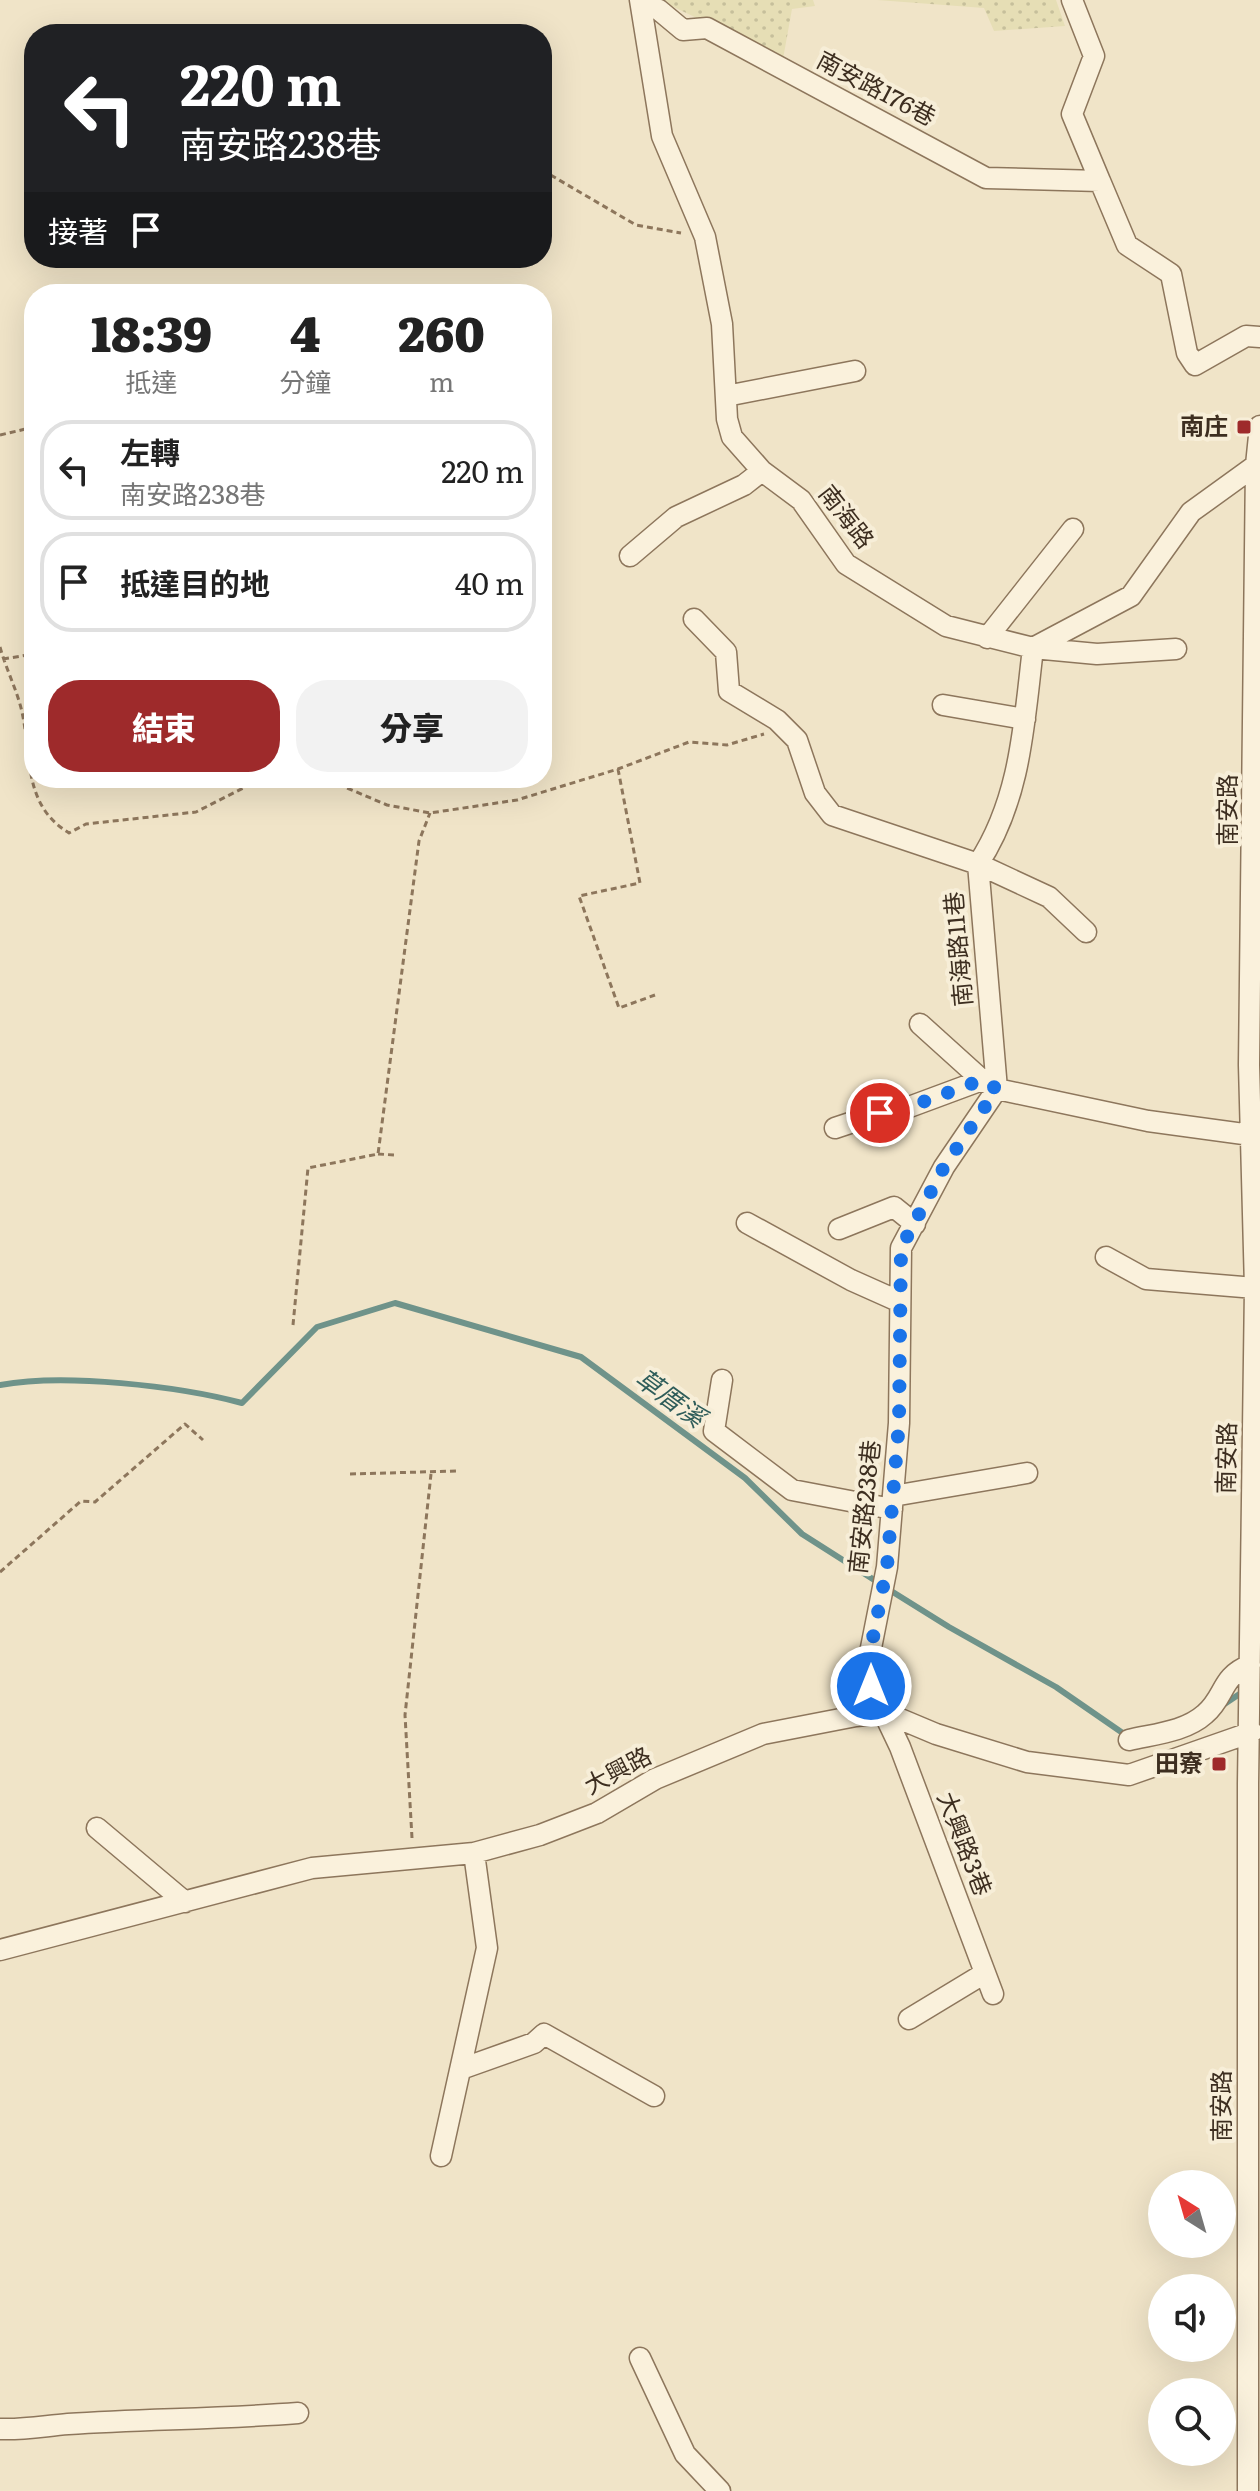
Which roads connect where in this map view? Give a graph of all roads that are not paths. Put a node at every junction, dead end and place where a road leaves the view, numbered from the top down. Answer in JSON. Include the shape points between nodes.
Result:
{"nodes":[{"id":1,"x":1072,"y":0,"type":"edge"},
{"id":2,"x":641,"y":1,"type":"edge"},
{"id":3,"x":1100,"y":181,"type":"junction"},
{"id":4,"x":1260,"y":337,"type":"edge"},
{"id":5,"x":855,"y":371,"type":"dead end"},
{"id":6,"x":726,"y":396,"type":"junction"},
{"id":7,"x":1260,"y":426,"type":"edge"},
{"id":8,"x":1258,"y":455,"type":"edge"},
{"id":9,"x":762,"y":471,"type":"junction"},
{"id":10,"x":1073,"y":529,"type":"dead end"},
{"id":11,"x":630,"y":556,"type":"dead end"},
{"id":12,"x":694,"y":619,"type":"dead end"},
{"id":13,"x":987,"y":638,"type":"junction"},
{"id":14,"x":1033,"y":648,"type":"junction"},
{"id":15,"x":1176,"y":649,"type":"dead end"},
{"id":16,"x":943,"y":705,"type":"dead end"},
{"id":17,"x":1025,"y":719,"type":"junction"},
{"id":18,"x":978,"y":864,"type":"junction"},
{"id":19,"x":1257,"y":870,"type":"edge"},
{"id":20,"x":1086,"y":932,"type":"dead end"},
{"id":21,"x":920,"y":1024,"type":"dead end"},
{"id":22,"x":990,"y":1084,"type":"junction"},
{"id":23,"x":835,"y":1128,"type":"dead end"},
{"id":24,"x":1251,"y":1135,"type":"junction"},
{"id":25,"x":747,"y":1223,"type":"dead end"},
{"id":26,"x":915,"y":1224,"type":"junction"},
{"id":27,"x":839,"y":1229,"type":"dead end"},
{"id":28,"x":1106,"y":1257,"type":"dead end"},
{"id":29,"x":1255,"y":1288,"type":"junction"},
{"id":30,"x":898,"y":1301,"type":"junction"},
{"id":31,"x":722,"y":1380,"type":"dead end"},
{"id":32,"x":1027,"y":1473,"type":"dead end"},
{"id":33,"x":892,"y":1502,"type":"junction"},
{"id":34,"x":1250,"y":1665,"type":"junction"},
{"id":35,"x":886,"y":1713,"type":"junction"},
{"id":36,"x":1252,"y":1732,"type":"junction"},
{"id":37,"x":1129,"y":1740,"type":"dead end"},
{"id":38,"x":1254,"y":1783,"type":"edge"},
{"id":39,"x":97,"y":1828,"type":"dead end"},
{"id":40,"x":474,"y":1853,"type":"junction"},
{"id":41,"x":185,"y":1902,"type":"junction"},
{"id":42,"x":0,"y":1950,"type":"edge"},
{"id":43,"x":985,"y":1973,"type":"junction"},
{"id":44,"x":993,"y":1994,"type":"dead end"},
{"id":45,"x":909,"y":2019,"type":"dead end"},
{"id":46,"x":461,"y":2069,"type":"junction"},
{"id":47,"x":654,"y":2096,"type":"dead end"},
{"id":48,"x":441,"y":2156,"type":"dead end"},
{"id":49,"x":640,"y":2358,"type":"dead end"},
{"id":50,"x":298,"y":2413,"type":"dead end"},
{"id":51,"x":0,"y":2429,"type":"edge"},
{"id":52,"x":720,"y":2491,"type":"edge"},
{"id":53,"x":1248,"y":2491,"type":"edge"}],
"edges":[{"from":1,"to":3,"type":"street","via":[[1094,56],[1072,114]]},
{"from":2,"to":3,"type":"street","name":"南安路176巷","via":[[683,30],[707,28],[986,178]]},
{"from":2,"to":6,"type":"street","name":"南海路","via":[[662,136],[705,237],[722,324]]},
{"from":3,"to":4,"type":"street","via":[[1127,245],[1171,274],[1187,353],[1195,365],[1246,336]]},
{"from":5,"to":6,"type":"street"},
{"from":6,"to":9,"type":"street","name":"南海路","via":[[732,437]]},
{"from":7,"to":8,"type":"street","name":"南安路"},
{"from":8,"to":14,"type":"street","via":[[1191,512],[1131,596]]},
{"from":8,"to":19,"type":"street","name":"南安路"},
{"from":9,"to":11,"type":"street","via":[[676,517]]},
{"from":9,"to":13,"type":"street","name":"南海路","via":[[801,500],[846,564],[946,626]]},
{"from":10,"to":13,"type":"street"},
{"from":12,"to":18,"type":"street","via":[[726,652],[729,691],[777,720],[797,740],[815,793],[832,815]]},
{"from":13,"to":14,"type":"street","name":"南海路"},
{"from":14,"to":15,"type":"street","name":"南海路","via":[[1097,654]]},
{"from":14,"to":17,"type":"street","name":"南海路11巷"},
{"from":16,"to":17,"type":"street"},
{"from":17,"to":18,"type":"street","name":"南海路11巷","via":[[1017,777]]},
{"from":18,"to":20,"type":"street","via":[[1049,897]]},
{"from":18,"to":22,"type":"street","name":"南海路11巷"},
{"from":19,"to":24,"type":"street","name":"南安路"},
{"from":21,"to":22,"type":"street"},
{"from":22,"to":23,"type":"street"},
{"from":22,"to":24,"type":"street","via":[[1148,1121]]},
{"from":22,"to":26,"type":"street","name":"南安路238巷"},
{"from":24,"to":29,"type":"street","name":"南安路"},
{"from":25,"to":30,"type":"street"},
{"from":26,"to":27,"type":"street","via":[[894,1207]]},
{"from":26,"to":30,"type":"street","name":"南安路238巷","via":[[901,1248]]},
{"from":28,"to":29,"type":"street","via":[[1146,1279]]},
{"from":29,"to":34,"type":"street","name":"南安路"},
{"from":30,"to":33,"type":"street","name":"南安路238巷","via":[[899,1423]]},
{"from":31,"to":33,"type":"street","via":[[714,1431],[792,1490]]},
{"from":32,"to":33,"type":"street"},
{"from":33,"to":35,"type":"street","name":"南安路238巷","via":[[887,1567],[868,1663],[871,1686]]},
{"from":34,"to":36,"type":"street","name":"南安路"},
{"from":34,"to":37,"type":"street","via":[[1234,1671],[1207,1713],[1185,1727]]},
{"from":35,"to":36,"type":"street","via":[[1027,1762],[1129,1775]]},
{"from":35,"to":40,"type":"street","name":"大興路","via":[[763,1734],[655,1779],[597,1813]]},
{"from":35,"to":43,"type":"street","name":"大興路3巷"},
{"from":36,"to":38,"type":"street","name":"南安路"},
{"from":38,"to":53,"type":"street","name":"南安路"},
{"from":39,"to":41,"type":"street"},
{"from":40,"to":41,"type":"street","name":"大興路","via":[[312,1868]]},
{"from":40,"to":46,"type":"street","via":[[487,1948]]},
{"from":41,"to":42,"type":"street","name":"大興路"},
{"from":43,"to":44,"type":"street","name":"大興路3巷"},
{"from":43,"to":45,"type":"street"},
{"from":46,"to":47,"type":"street","via":[[534,2043],[544,2034]]},
{"from":46,"to":48,"type":"street"},
{"from":49,"to":52,"type":"street","via":[[685,2454]]},
{"from":50,"to":51,"type":"street"}]}
